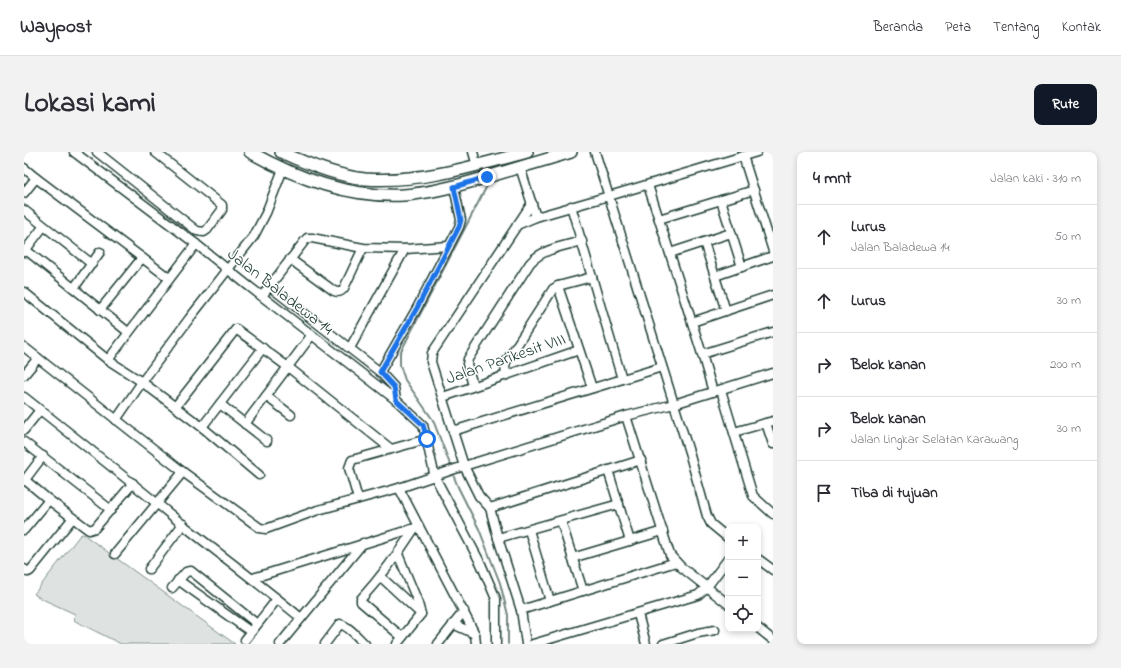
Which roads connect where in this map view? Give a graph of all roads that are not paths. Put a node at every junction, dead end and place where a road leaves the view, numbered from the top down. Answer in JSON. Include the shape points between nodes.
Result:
{"nodes":[{"id":1,"x":74,"y":152,"type":"edge"},
{"id":2,"x":96,"y":152,"type":"edge"},
{"id":3,"x":155,"y":152,"type":"edge"},
{"id":4,"x":250,"y":152,"type":"edge"},
{"id":5,"x":281,"y":152,"type":"edge"},
{"id":6,"x":473,"y":152,"type":"edge"},
{"id":7,"x":527,"y":152,"type":"edge"},
{"id":8,"x":571,"y":152,"type":"edge"},
{"id":9,"x":596,"y":152,"type":"edge"},
{"id":10,"x":757,"y":152,"type":"edge"},
{"id":11,"x":743,"y":156,"type":"junction"},
{"id":12,"x":477,"y":166,"type":"junction"},
{"id":13,"x":520,"y":167,"type":"junction"},
{"id":14,"x":24,"y":168,"type":"edge"},
{"id":15,"x":283,"y":169,"type":"junction"},
{"id":16,"x":36,"y":178,"type":"junction"},
{"id":17,"x":648,"y":185,"type":"junction"},
{"id":18,"x":454,"y":187,"type":"junction"},
{"id":19,"x":754,"y":190,"type":"junction"},
{"id":20,"x":24,"y":193,"type":"edge"},
{"id":21,"x":610,"y":196,"type":"junction"},
{"id":22,"x":721,"y":200,"type":"junction"},
{"id":23,"x":532,"y":203,"type":"junction"},
{"id":24,"x":571,"y":206,"type":"junction"},
{"id":25,"x":24,"y":210,"type":"edge"},
{"id":26,"x":536,"y":217,"type":"junction"},
{"id":27,"x":659,"y":219,"type":"junction"},
{"id":28,"x":518,"y":225,"type":"junction"},
{"id":29,"x":43,"y":227,"type":"junction"},
{"id":30,"x":731,"y":233,"type":"junction"},
{"id":31,"x":582,"y":241,"type":"junction"},
{"id":32,"x":704,"y":242,"type":"junction"},
{"id":33,"x":196,"y":244,"type":"junction"},
{"id":34,"x":449,"y":246,"type":"junction"},
{"id":35,"x":363,"y":248,"type":"junction"},
{"id":36,"x":405,"y":249,"type":"junction"},
{"id":37,"x":25,"y":251,"type":"edge"},
{"id":38,"x":773,"y":251,"type":"edge"},
{"id":39,"x":100,"y":252,"type":"dead end"},
{"id":40,"x":670,"y":254,"type":"junction"},
{"id":41,"x":773,"y":256,"type":"edge"},
{"id":42,"x":142,"y":258,"type":"junction"},
{"id":43,"x":290,"y":259,"type":"junction"},
{"id":44,"x":92,"y":264,"type":"junction"},
{"id":45,"x":742,"y":267,"type":"junction"},
{"id":46,"x":226,"y":270,"type":"junction"},
{"id":47,"x":715,"y":276,"type":"junction"},
{"id":48,"x":592,"y":277,"type":"junction"},
{"id":49,"x":169,"y":278,"type":"junction"},
{"id":50,"x":269,"y":286,"type":"junction"},
{"id":51,"x":558,"y":286,"type":"junction"},
{"id":52,"x":74,"y":288,"type":"junction"},
{"id":53,"x":24,"y":292,"type":"edge"},
{"id":54,"x":773,"y":295,"type":"edge"},
{"id":55,"x":262,"y":296,"type":"junction"},
{"id":56,"x":100,"y":310,"type":"junction"},
{"id":57,"x":726,"y":310,"type":"junction"},
{"id":58,"x":692,"y":322,"type":"junction"},
{"id":59,"x":128,"y":332,"type":"junction"},
{"id":60,"x":773,"y":332,"type":"edge"},
{"id":61,"x":311,"y":336,"type":"junction"},
{"id":62,"x":24,"y":347,"type":"edge"},
{"id":63,"x":263,"y":348,"type":"junction"},
{"id":64,"x":350,"y":348,"type":"junction"},
{"id":65,"x":579,"y":350,"type":"junction"},
{"id":66,"x":702,"y":354,"type":"junction"},
{"id":67,"x":38,"y":358,"type":"junction"},
{"id":68,"x":108,"y":360,"type":"junction"},
{"id":69,"x":288,"y":367,"type":"junction"},
{"id":70,"x":662,"y":367,"type":"junction"},
{"id":71,"x":380,"y":372,"type":"junction"},
{"id":72,"x":773,"y":373,"type":"edge"},
{"id":73,"x":24,"y":375,"type":"edge"},
{"id":74,"x":506,"y":375,"type":"junction"},
{"id":75,"x":622,"y":378,"type":"junction"},
{"id":76,"x":142,"y":382,"type":"junction"},
{"id":77,"x":473,"y":386,"type":"junction"},
{"id":78,"x":592,"y":388,"type":"junction"},
{"id":79,"x":717,"y":391,"type":"junction"},
{"id":80,"x":266,"y":396,"type":"junction"},
{"id":81,"x":24,"y":397,"type":"edge"},
{"id":82,"x":443,"y":397,"type":"junction"},
{"id":83,"x":396,"y":400,"type":"junction"},
{"id":84,"x":220,"y":404,"type":"junction"},
{"id":85,"x":674,"y":404,"type":"junction"},
{"id":86,"x":176,"y":407,"type":"junction"},
{"id":87,"x":40,"y":410,"type":"junction"},
{"id":88,"x":291,"y":415,"type":"dead end"},
{"id":89,"x":626,"y":416,"type":"junction"},
{"id":90,"x":116,"y":420,"type":"junction"},
{"id":91,"x":770,"y":422,"type":"edge"},
{"id":92,"x":245,"y":424,"type":"junction"},
{"id":93,"x":202,"y":427,"type":"junction"},
{"id":94,"x":24,"y":430,"type":"edge"},
{"id":95,"x":453,"y":431,"type":"junction"},
{"id":96,"x":734,"y":432,"type":"junction"},
{"id":97,"x":427,"y":439,"type":"junction"},
{"id":98,"x":267,"y":441,"type":"dead end"},
{"id":99,"x":24,"y":442,"type":"edge"},
{"id":100,"x":773,"y":444,"type":"edge"},
{"id":101,"x":390,"y":449,"type":"junction"},
{"id":102,"x":43,"y":456,"type":"junction"},
{"id":103,"x":640,"y":460,"type":"junction"},
{"id":104,"x":460,"y":468,"type":"junction"},
{"id":105,"x":608,"y":470,"type":"junction"},
{"id":106,"x":183,"y":472,"type":"junction"},
{"id":107,"x":259,"y":475,"type":"dead end"},
{"id":108,"x":435,"y":477,"type":"junction"},
{"id":109,"x":24,"y":481,"type":"edge"},
{"id":110,"x":133,"y":483,"type":"junction"},
{"id":111,"x":399,"y":488,"type":"junction"},
{"id":112,"x":358,"y":499,"type":"junction"},
{"id":113,"x":49,"y":500,"type":"junction"},
{"id":114,"x":158,"y":504,"type":"junction"},
{"id":115,"x":619,"y":504,"type":"junction"},
{"id":116,"x":490,"y":508,"type":"junction"},
{"id":117,"x":111,"y":510,"type":"junction"},
{"id":118,"x":773,"y":514,"type":"edge"},
{"id":119,"x":72,"y":519,"type":"junction"},
{"id":120,"x":560,"y":521,"type":"junction"},
{"id":121,"x":183,"y":524,"type":"junction"},
{"id":122,"x":416,"y":528,"type":"junction"},
{"id":123,"x":24,"y":530,"type":"edge"},
{"id":124,"x":529,"y":530,"type":"junction"},
{"id":125,"x":663,"y":531,"type":"junction"},
{"id":126,"x":725,"y":536,"type":"edge"},
{"id":127,"x":498,"y":538,"type":"junction"},
{"id":128,"x":630,"y":541,"type":"junction"},
{"id":129,"x":363,"y":543,"type":"junction"},
{"id":130,"x":115,"y":554,"type":"dead end"},
{"id":131,"x":398,"y":554,"type":"junction"},
{"id":132,"x":572,"y":558,"type":"junction"},
{"id":133,"x":727,"y":560,"type":"edge"},
{"id":134,"x":759,"y":560,"type":"edge"},
{"id":135,"x":676,"y":562,"type":"junction"},
{"id":136,"x":24,"y":569,"type":"edge"},
{"id":137,"x":150,"y":569,"type":"dead end"},
{"id":138,"x":773,"y":570,"type":"edge"},
{"id":139,"x":381,"y":577,"type":"junction"},
{"id":140,"x":253,"y":578,"type":"junction"},
{"id":141,"x":178,"y":580,"type":"junction"},
{"id":142,"x":708,"y":587,"type":"junction"},
{"id":143,"x":172,"y":588,"type":"dead end"},
{"id":144,"x":583,"y":591,"type":"junction"},
{"id":145,"x":277,"y":598,"type":"junction"},
{"id":146,"x":550,"y":601,"type":"junction"},
{"id":147,"x":725,"y":601,"type":"edge"},
{"id":148,"x":521,"y":610,"type":"junction"},
{"id":149,"x":464,"y":611,"type":"junction"},
{"id":150,"x":421,"y":614,"type":"junction"},
{"id":151,"x":638,"y":614,"type":"junction"},
{"id":152,"x":301,"y":618,"type":"junction"},
{"id":153,"x":257,"y":624,"type":"junction"},
{"id":154,"x":454,"y":624,"type":"junction"},
{"id":155,"x":715,"y":630,"type":"dead end"},
{"id":156,"x":761,"y":630,"type":"edge"},
{"id":157,"x":251,"y":632,"type":"junction"},
{"id":158,"x":475,"y":634,"type":"junction"},
{"id":159,"x":245,"y":640,"type":"dead end"},
{"id":160,"x":773,"y":640,"type":"edge"},
{"id":161,"x":400,"y":641,"type":"edge"},
{"id":162,"x":676,"y":642,"type":"edge"},
{"id":163,"x":280,"y":644,"type":"edge"},
{"id":164,"x":325,"y":644,"type":"edge"},
{"id":165,"x":365,"y":644,"type":"edge"},
{"id":166,"x":438,"y":644,"type":"edge"},
{"id":167,"x":476,"y":644,"type":"edge"},
{"id":168,"x":496,"y":644,"type":"edge"},
{"id":169,"x":526,"y":644,"type":"edge"},
{"id":170,"x":532,"y":644,"type":"edge"},
{"id":171,"x":646,"y":644,"type":"edge"},
{"id":172,"x":663,"y":644,"type":"edge"}],
"edges":[{"from":1,"to":33,"type":"street","name":"Jalan Baladewa 14"},
{"from":2,"to":3,"type":"street","via":[[197,231],[204,232],[222,210],[222,205]]},
{"from":4,"to":15,"type":"main road"},
{"from":5,"to":12,"type":"main road","via":[[332,172],[364,178],[415,177]]},
{"from":6,"to":12,"type":"street"},
{"from":7,"to":12,"type":"main road"},
{"from":8,"to":13,"type":"main road"},
{"from":9,"to":21,"type":"street"},
{"from":10,"to":11,"type":"street"},
{"from":11,"to":17,"type":"street"},
{"from":11,"to":19,"type":"street"},
{"from":13,"to":18,"type":"main road"},
{"from":13,"to":23,"type":"street"},
{"from":14,"to":16,"type":"street"},
{"from":15,"to":18,"type":"main road","via":[[316,181],[373,194],[405,195]]},
{"from":15,"to":46,"type":"street","via":[[258,228]]},
{"from":16,"to":20,"type":"street"},
{"from":16,"to":42,"type":"street"},
{"from":17,"to":21,"type":"street"},
{"from":17,"to":27,"type":"street"},
{"from":18,"to":34,"type":"street","via":[[461,224]]},
{"from":19,"to":22,"type":"street"},
{"from":19,"to":38,"type":"street"},
{"from":21,"to":24,"type":"street"},
{"from":21,"to":70,"type":"street"},
{"from":22,"to":27,"type":"street"},
{"from":22,"to":30,"type":"street"},
{"from":23,"to":26,"type":"street"},
{"from":23,"to":28,"type":"street"},
{"from":24,"to":26,"type":"street"},
{"from":24,"to":31,"type":"street"},
{"from":25,"to":29,"type":"street"},
{"from":26,"to":28,"type":"street"},
{"from":27,"to":40,"type":"street"},
{"from":28,"to":82,"type":"street","via":[[432,353],[431,362]]},
{"from":29,"to":37,"type":"street"},
{"from":29,"to":44,"type":"street"},
{"from":30,"to":32,"type":"street"},
{"from":30,"to":45,"type":"street"},
{"from":31,"to":48,"type":"street"},
{"from":31,"to":77,"type":"street","via":[[544,252],[533,259],[468,359]]},
{"from":32,"to":40,"type":"street"},
{"from":32,"to":47,"type":"street"},
{"from":33,"to":46,"type":"street","name":"Jalan Baladewa 14"},
{"from":33,"to":49,"type":"street"},
{"from":34,"to":36,"type":"street"},
{"from":34,"to":71,"type":"street"},
{"from":35,"to":36,"type":"street"},
{"from":35,"to":43,"type":"street","via":[[310,238],[303,241]]},
{"from":35,"to":43,"type":"street","via":[[342,292],[334,291]]},
{"from":36,"to":64,"type":"street"},
{"from":37,"to":52,"type":"street"},
{"from":39,"to":44,"type":"street"},
{"from":40,"to":58,"type":"street"},
{"from":41,"to":45,"type":"street"},
{"from":42,"to":49,"type":"street"},
{"from":42,"to":56,"type":"street"},
{"from":43,"to":50,"type":"street"},
{"from":44,"to":52,"type":"street"},
{"from":45,"to":47,"type":"street"},
{"from":46,"to":55,"type":"street","name":"Jalan Baladewa 14"},
{"from":46,"to":76,"type":"street"},
{"from":47,"to":57,"type":"street"},
{"from":48,"to":51,"type":"street"},
{"from":48,"to":75,"type":"street"},
{"from":49,"to":59,"type":"street"},
{"from":50,"to":55,"type":"street"},
{"from":50,"to":64,"type":"street"},
{"from":51,"to":65,"type":"street"},
{"from":51,"to":74,"type":"street","via":[[550,293],[506,362]]},
{"from":52,"to":56,"type":"street"},
{"from":53,"to":68,"type":"street"},
{"from":54,"to":57,"type":"street"},
{"from":55,"to":61,"type":"street","name":"Jalan Baladewa 14"},
{"from":56,"to":59,"type":"street"},
{"from":57,"to":58,"type":"street"},
{"from":58,"to":66,"type":"street"},
{"from":59,"to":68,"type":"street"},
{"from":60,"to":66,"type":"street"},
{"from":61,"to":69,"type":"street"},
{"from":61,"to":83,"type":"street","name":"Jalan Baladewa 14"},
{"from":62,"to":67,"type":"street"},
{"from":63,"to":69,"type":"street"},
{"from":63,"to":84,"type":"street"},
{"from":63,"to":86,"type":"street","via":[[236,329]]},
{"from":64,"to":71,"type":"street"},
{"from":65,"to":74,"type":"street","name":"Jalan Parikesit VIII"},
{"from":65,"to":78,"type":"street"},
{"from":66,"to":79,"type":"street"},
{"from":67,"to":73,"type":"street"},
{"from":67,"to":90,"type":"street"},
{"from":68,"to":76,"type":"street"},
{"from":69,"to":80,"type":"street"},
{"from":69,"to":101,"type":"street"},
{"from":70,"to":75,"type":"street"},
{"from":70,"to":85,"type":"street"},
{"from":71,"to":83,"type":"street","via":[[394,387]]},
{"from":72,"to":79,"type":"street"},
{"from":74,"to":77,"type":"street","name":"Jalan Parikesit VIII"},
{"from":75,"to":78,"type":"street"},
{"from":76,"to":86,"type":"street"},
{"from":76,"to":90,"type":"street"},
{"from":77,"to":82,"type":"street","name":"Jalan Parikesit VIII"},
{"from":78,"to":95,"type":"street"},
{"from":79,"to":85,"type":"street"},
{"from":79,"to":96,"type":"street"},
{"from":80,"to":88,"type":"street"},
{"from":80,"to":92,"type":"street"},
{"from":81,"to":87,"type":"street"},
{"from":82,"to":95,"type":"street"},
{"from":83,"to":97,"type":"street","name":"Jalan Baladewa 14","via":[[423,425]]},
{"from":84,"to":92,"type":"street"},
{"from":84,"to":93,"type":"street"},
{"from":85,"to":89,"type":"street"},
{"from":85,"to":126,"type":"street","via":[[707,516],[711,524]]},
{"from":86,"to":93,"type":"street"},
{"from":87,"to":94,"type":"street"},
{"from":87,"to":110,"type":"street"},
{"from":89,"to":103,"type":"street"},
{"from":89,"to":104,"type":"street"},
{"from":90,"to":106,"type":"street"},
{"from":91,"to":96,"type":"street"},
{"from":91,"to":100,"type":"street"},
{"from":92,"to":98,"type":"street"},
{"from":93,"to":107,"type":"street"},
{"from":95,"to":104,"type":"street"},
{"from":96,"to":118,"type":"street","via":[[753,496]]},
{"from":97,"to":101,"type":"street"},
{"from":97,"to":108,"type":"street","name":"Jalan Baladewa 14"},
{"from":99,"to":102,"type":"street"},
{"from":101,"to":112,"type":"street","via":[[352,460],[349,468]]},
{"from":102,"to":109,"type":"street"},
{"from":102,"to":117,"type":"street"},
{"from":103,"to":105,"type":"street"},
{"from":103,"to":125,"type":"street"},
{"from":104,"to":108,"type":"street"},
{"from":104,"to":116,"type":"street"},
{"from":105,"to":115,"type":"street"},
{"from":105,"to":116,"type":"street"},
{"from":106,"to":112,"type":"street","via":[[263,529]]},
{"from":106,"to":114,"type":"street"},
{"from":108,"to":111,"type":"street"},
{"from":108,"to":168,"type":"street","name":"Jalan Baladewa 14","via":[[493,590],[497,611]]},
{"from":109,"to":113,"type":"street"},
{"from":110,"to":114,"type":"street"},
{"from":110,"to":117,"type":"street"},
{"from":111,"to":112,"type":"street"},
{"from":111,"to":122,"type":"street"},
{"from":113,"to":119,"type":"street"},
{"from":113,"to":123,"type":"street"},
{"from":114,"to":121,"type":"street"},
{"from":114,"to":130,"type":"street"},
{"from":115,"to":120,"type":"street"},
{"from":115,"to":128,"type":"street"},
{"from":116,"to":127,"type":"street"},
{"from":117,"to":119,"type":"street","via":[[95,528],[89,530]]},
{"from":119,"to":136,"type":"street","via":[[30,571]]},
{"from":120,"to":124,"type":"street"},
{"from":120,"to":132,"type":"street"},
{"from":121,"to":137,"type":"street"},
{"from":121,"to":140,"type":"street"},
{"from":122,"to":129,"type":"street"},
{"from":122,"to":131,"type":"street"},
{"from":122,"to":149,"type":"street"},
{"from":124,"to":127,"type":"street"},
{"from":124,"to":146,"type":"street"},
{"from":125,"to":128,"type":"street"},
{"from":125,"to":135,"type":"street","via":[[670,555]]},
{"from":127,"to":148,"type":"street"},
{"from":128,"to":132,"type":"street"},
{"from":129,"to":140,"type":"street"},
{"from":129,"to":152,"type":"street"},
{"from":131,"to":139,"type":"street"},
{"from":131,"to":150,"type":"street","via":[[418,600]]},
{"from":132,"to":144,"type":"street"},
{"from":133,"to":142,"type":"street"},
{"from":134,"to":138,"type":"street"},
{"from":135,"to":142,"type":"street"},
{"from":135,"to":144,"type":"street"},
{"from":139,"to":150,"type":"street"},
{"from":139,"to":161,"type":"street","via":[[361,602]]},
{"from":140,"to":145,"type":"street"},
{"from":141,"to":143,"type":"street"},
{"from":141,"to":153,"type":"street","via":[[186,572],[191,571]]},
{"from":141,"to":157,"type":"street"},
{"from":142,"to":147,"type":"street"},
{"from":142,"to":151,"type":"street","via":[[698,595]]},
{"from":144,"to":146,"type":"street"},
{"from":145,"to":152,"type":"street"},
{"from":145,"to":153,"type":"street"},
{"from":146,"to":148,"type":"street"},
{"from":148,"to":169,"type":"street"},
{"from":149,"to":154,"type":"street"},
{"from":149,"to":158,"type":"street"},
{"from":150,"to":161,"type":"street"},
{"from":151,"to":170,"type":"street"},
{"from":151,"to":171,"type":"street"},
{"from":152,"to":163,"type":"street"},
{"from":153,"to":157,"type":"street"},
{"from":154,"to":158,"type":"street"},
{"from":154,"to":166,"type":"street"},
{"from":155,"to":162,"type":"street","via":[[698,633]]},
{"from":156,"to":160,"type":"street"},
{"from":157,"to":159,"type":"street"},
{"from":158,"to":167,"type":"street"},
{"from":162,"to":172,"type":"street"},
{"from":164,"to":165,"type":"street","via":[[340,624]]}]}
